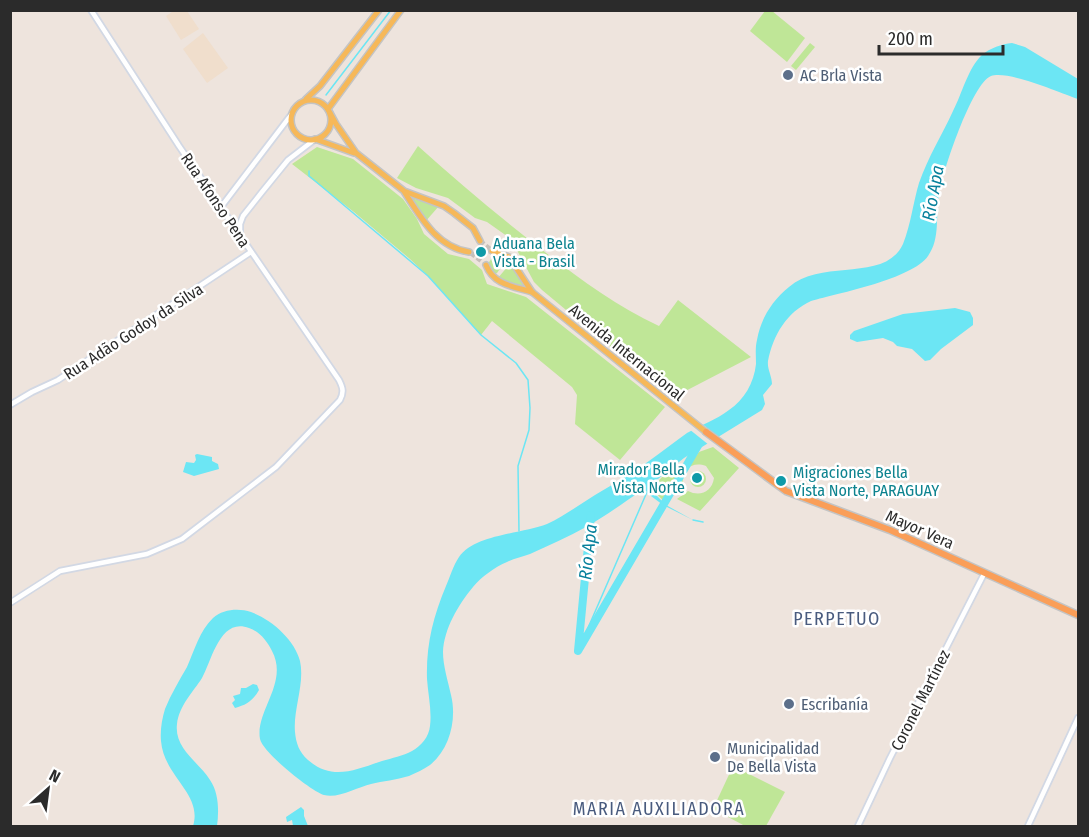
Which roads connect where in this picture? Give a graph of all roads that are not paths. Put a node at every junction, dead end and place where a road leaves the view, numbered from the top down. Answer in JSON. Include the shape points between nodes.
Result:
{"nodes":[{"id":1,"x":91,"y":10,"type":"edge"},
{"id":2,"x":379,"y":10,"type":"edge"},
{"id":3,"x":401,"y":10,"type":"edge"},
{"id":4,"x":304,"y":101,"type":"junction"},
{"id":5,"x":329,"y":111,"type":"junction"},
{"id":6,"x":291,"y":115,"type":"junction"},
{"id":7,"x":314,"y":140,"type":"junction"},
{"id":8,"x":356,"y":153,"type":"junction"},
{"id":9,"x":404,"y":191,"type":"junction"},
{"id":10,"x":221,"y":207,"type":"junction"},
{"id":11,"x":241,"y":236,"type":"junction"},
{"id":12,"x":251,"y":252,"type":"junction"},
{"id":13,"x":532,"y":292,"type":"junction"},
{"id":14,"x":10,"y":405,"type":"edge"},
{"id":15,"x":706,"y":432,"type":"joint"},
{"id":16,"x":984,"y":574,"type":"junction"},
{"id":17,"x":10,"y":603,"type":"edge"},
{"id":18,"x":1078,"y":615,"type":"edge"},
{"id":19,"x":1078,"y":718,"type":"edge"},
{"id":20,"x":858,"y":826,"type":"edge"},
{"id":21,"x":1028,"y":826,"type":"edge"}],
"edges":[{"from":1,"to":10,"type":"street","name":"Rua Afonso Pena"},
{"from":2,"to":4,"type":"main road"},
{"from":3,"to":5,"type":"main road"},
{"from":4,"to":5,"type":"main road","via":[[320,102]]},
{"from":4,"to":6,"type":"main road"},
{"from":5,"to":7,"type":"main road","via":[[329,130]]},
{"from":5,"to":8,"type":"main road"},
{"from":6,"to":7,"type":"main road","via":[[295,131]]},
{"from":6,"to":10,"type":"street"},
{"from":7,"to":8,"type":"main road"},
{"from":7,"to":11,"type":"street","via":[[288,160],[248,209],[240,224]]},
{"from":8,"to":9,"type":"main road"},
{"from":9,"to":9,"type":"main road","via":[[427,227],[453,248],[470,252],[479,241],[469,224],[444,206]]},
{"from":10,"to":11,"type":"street","name":"Rua Afonso Pena"},
{"from":11,"to":12,"type":"street","name":"Rua Afonso Pena"},
{"from":12,"to":14,"type":"street","name":"Rua Adão Godoy da Silva","via":[[58,380]]},
{"from":12,"to":17,"type":"street","name":"Rua Afonso Pena","via":[[343,388],[340,400],[286,458],[182,539],[147,554],[68,568]]},
{"from":13,"to":13,"type":"main road","name":"Avenida Internacional","via":[[509,257],[493,252],[484,263],[498,281]]},
{"from":13,"to":15,"type":"main road","name":"Avenida Internacional"},
{"from":15,"to":16,"type":"highway","name":"Mayor Vera","via":[[786,491],[880,525]]},
{"from":16,"to":18,"type":"highway","name":"Mayor Vera"},
{"from":16,"to":20,"type":"street","name":"Coronel Martínez"},
{"from":19,"to":21,"type":"street"}]}
